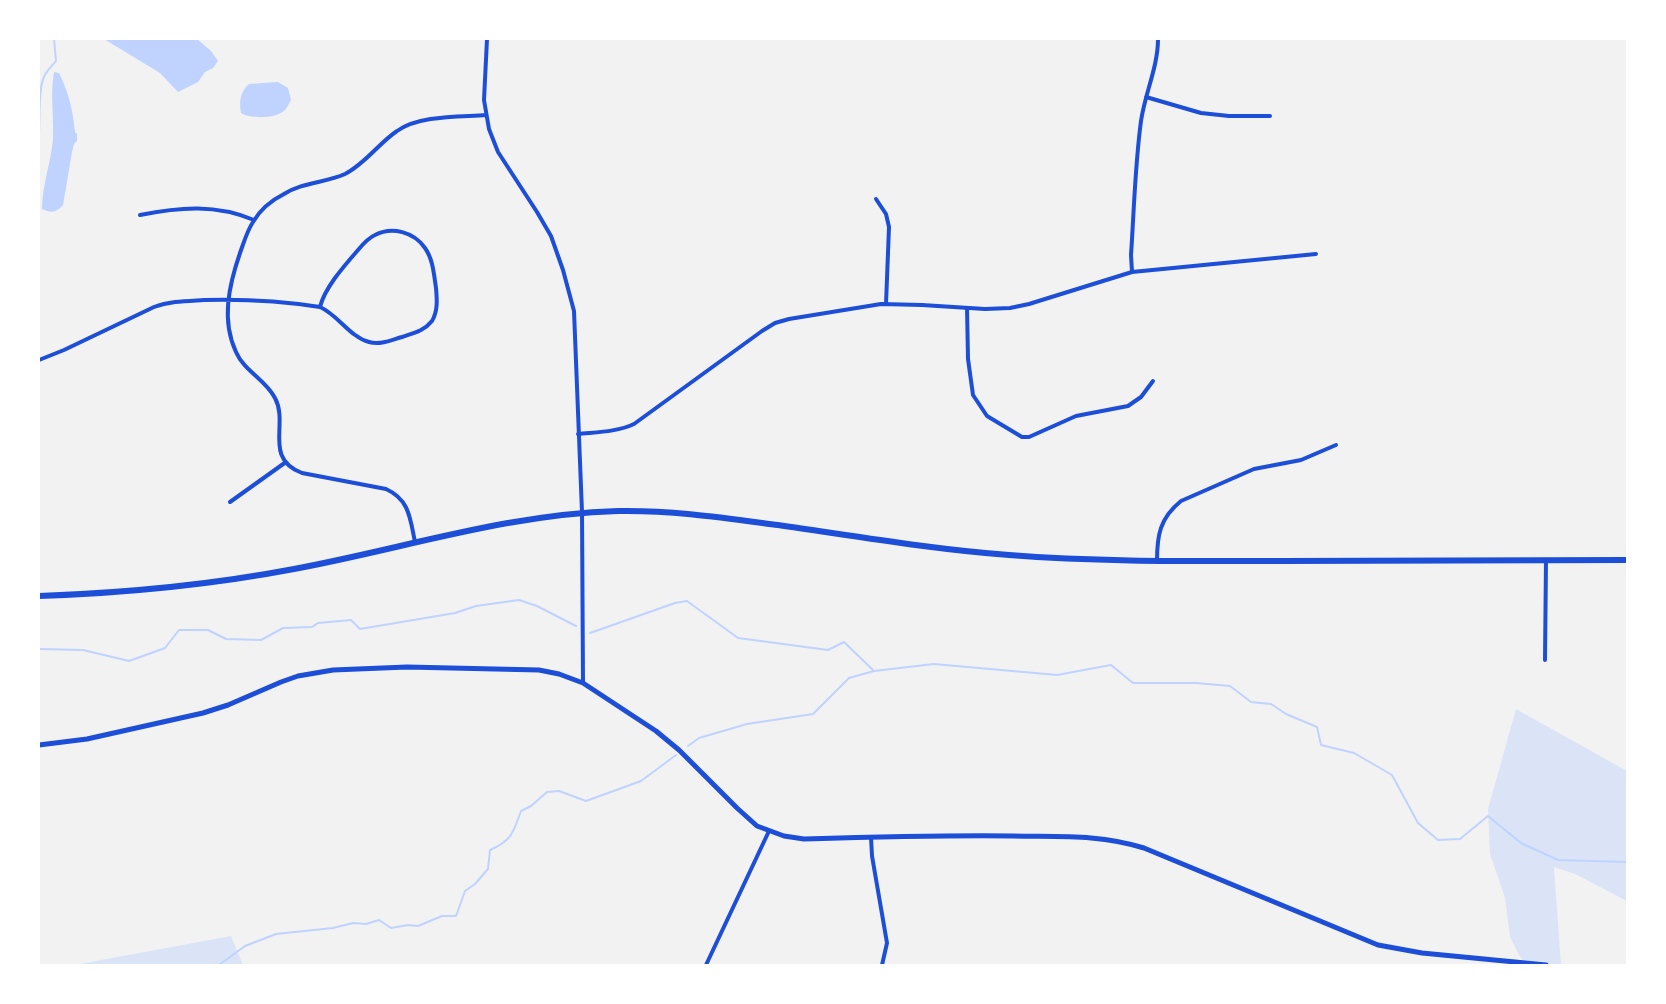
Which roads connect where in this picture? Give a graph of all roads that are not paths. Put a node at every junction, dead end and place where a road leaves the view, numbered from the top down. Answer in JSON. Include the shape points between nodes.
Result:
{"nodes":[{"id":1,"x":487,"y":39,"type":"edge"},
{"id":2,"x":1158,"y":39,"type":"edge"},
{"id":3,"x":1146,"y":97,"type":"junction"},
{"id":4,"x":486,"y":115,"type":"junction"},
{"id":5,"x":1270,"y":116,"type":"dead end"},
{"id":6,"x":876,"y":199,"type":"dead end"},
{"id":7,"x":140,"y":215,"type":"dead end"},
{"id":8,"x":254,"y":220,"type":"junction"},
{"id":9,"x":1316,"y":254,"type":"dead end"},
{"id":10,"x":1132,"y":272,"type":"junction"},
{"id":11,"x":228,"y":300,"type":"junction"},
{"id":12,"x":886,"y":304,"type":"junction"},
{"id":13,"x":320,"y":306,"type":"junction"},
{"id":14,"x":967,"y":308,"type":"junction"},
{"id":15,"x":39,"y":360,"type":"edge"},
{"id":16,"x":1153,"y":381,"type":"dead end"},
{"id":17,"x":578,"y":434,"type":"junction"},
{"id":18,"x":1336,"y":445,"type":"dead end"},
{"id":19,"x":286,"y":462,"type":"junction"},
{"id":20,"x":230,"y":502,"type":"dead end"},
{"id":21,"x":582,"y":512,"type":"junction"},
{"id":22,"x":415,"y":542,"type":"junction"},
{"id":23,"x":1546,"y":560,"type":"junction"},
{"id":24,"x":1627,"y":560,"type":"edge"},
{"id":25,"x":1157,"y":561,"type":"junction"},
{"id":26,"x":39,"y":596,"type":"edge"},
{"id":27,"x":1545,"y":660,"type":"dead end"},
{"id":28,"x":583,"y":683,"type":"junction"},
{"id":29,"x":39,"y":745,"type":"edge"},
{"id":30,"x":769,"y":831,"type":"junction"},
{"id":31,"x":871,"y":837,"type":"junction"},
{"id":32,"x":706,"y":965,"type":"edge"},
{"id":33,"x":882,"y":965,"type":"edge"},
{"id":34,"x":1546,"y":965,"type":"edge"}],
"edges":[{"from":1,"to":4,"type":"street","via":[[484,73]]},
{"from":2,"to":3,"type":"street","via":[[1156,63]]},
{"from":3,"to":5,"type":"street","via":[[1204,114]]},
{"from":3,"to":10,"type":"street","via":[[1139,139]]},
{"from":4,"to":8,"type":"street","via":[[422,121],[401,128],[349,171],[284,194]]},
{"from":4,"to":17,"type":"street","via":[[498,152],[551,236],[572,298]]},
{"from":6,"to":12,"type":"street","via":[[886,214],[888,228]]},
{"from":7,"to":8,"type":"street","via":[[175,208],[196,208]]},
{"from":8,"to":11,"type":"street","via":[[234,271]]},
{"from":9,"to":10,"type":"street"},
{"from":10,"to":14,"type":"street","via":[[1019,306]]},
{"from":11,"to":13,"type":"street"},
{"from":11,"to":15,"type":"street","via":[[163,304]]},
{"from":11,"to":19,"type":"street","via":[[229,331],[236,353],[276,400],[279,445]]},
{"from":12,"to":14,"type":"street"},
{"from":12,"to":17,"type":"street","via":[[775,323],[634,424],[615,430]]},
{"from":13,"to":13,"type":"street","via":[[367,341],[382,343],[421,331],[434,316],[437,302],[427,250],[420,241],[406,233],[390,231],[374,235],[331,285]]},
{"from":14,"to":16,"type":"street","via":[[973,396],[987,416],[1022,436],[1034,435],[1076,416],[1128,406],[1141,397]]},
{"from":17,"to":21,"type":"street"},
{"from":18,"to":25,"type":"street","via":[[1301,460],[1254,469],[1181,501],[1164,520]]},
{"from":19,"to":20,"type":"street"},
{"from":19,"to":22,"type":"street","via":[[302,473],[392,492],[406,506]]},
{"from":21,"to":22,"type":"main road","via":[[522,520]]},
{"from":21,"to":25,"type":"main road","via":[[681,513],[982,553]]},
{"from":21,"to":28,"type":"street"},
{"from":22,"to":26,"type":"main road","via":[[303,567],[214,582]]},
{"from":23,"to":24,"type":"main road"},
{"from":23,"to":25,"type":"main road"},
{"from":23,"to":27,"type":"street"},
{"from":28,"to":29,"type":"street","via":[[548,671],[522,669],[398,667],[333,670],[290,679],[203,713],[87,739]]},
{"from":28,"to":30,"type":"street","via":[[665,738],[748,819]]},
{"from":30,"to":31,"type":"street","via":[[804,839]]},
{"from":30,"to":32,"type":"street"},
{"from":31,"to":33,"type":"street","via":[[887,944]]},
{"from":31,"to":34,"type":"street","via":[[1084,837],[1114,840],[1144,848],[1378,945],[1422,953]]}]}
